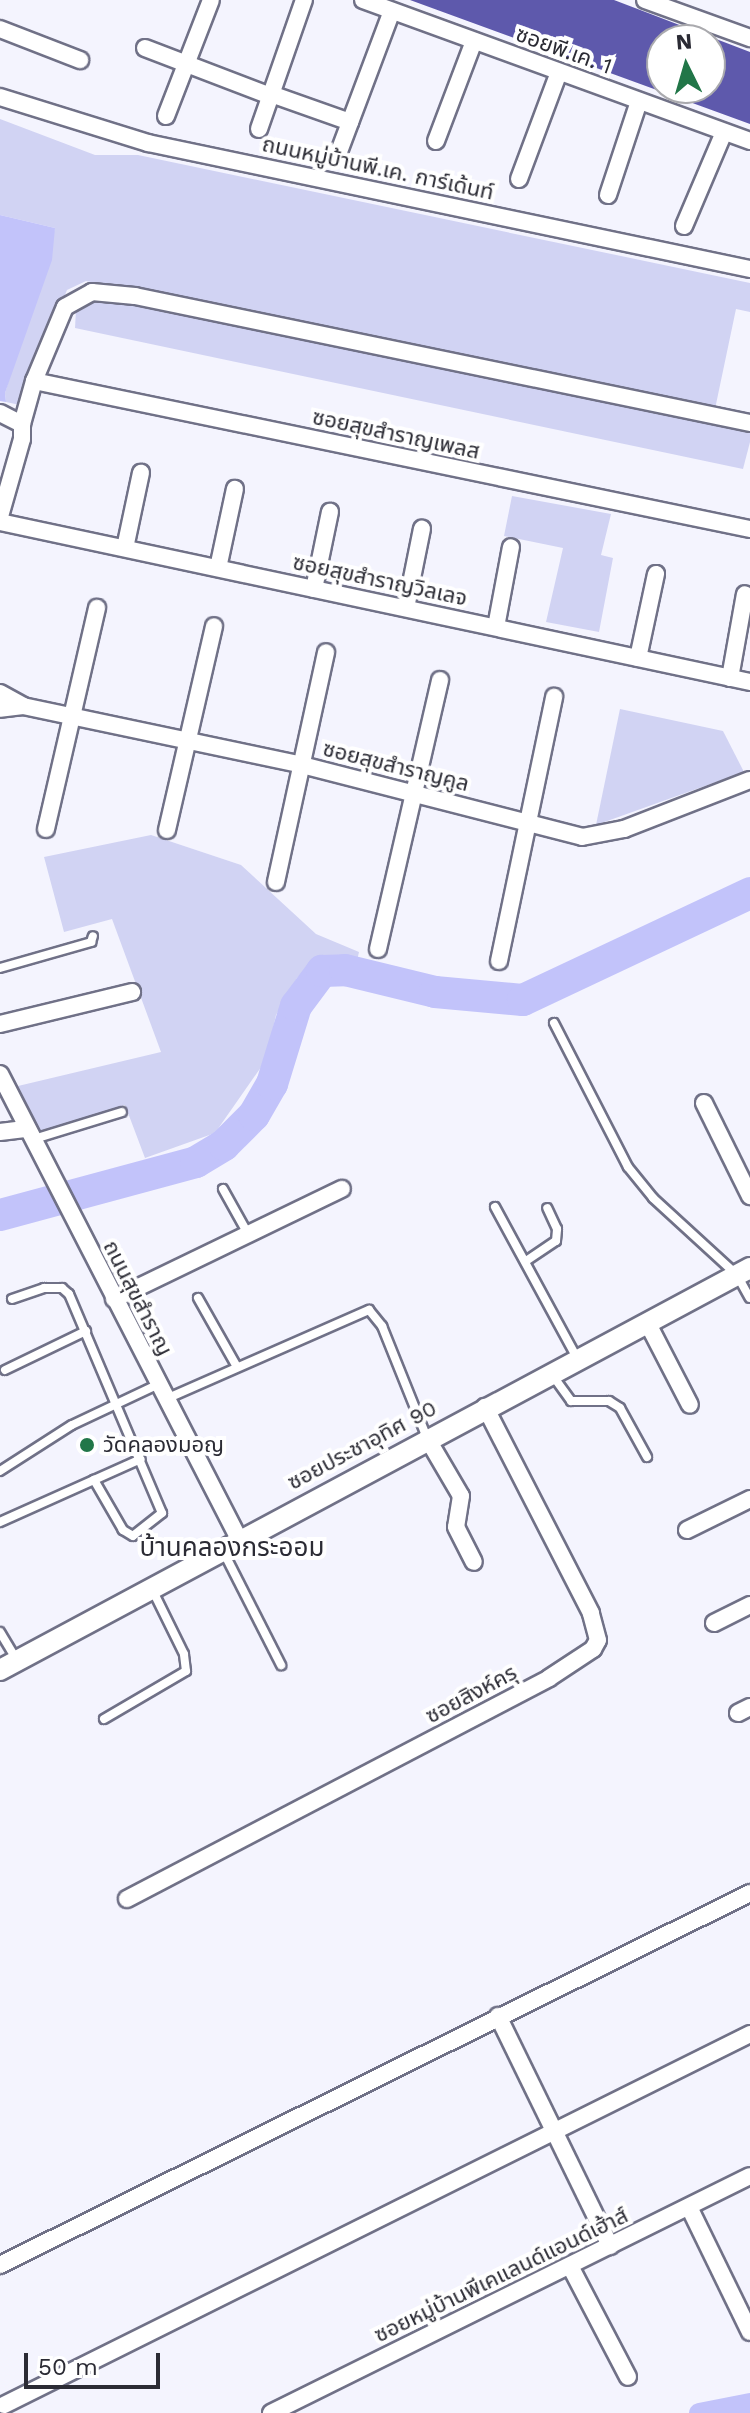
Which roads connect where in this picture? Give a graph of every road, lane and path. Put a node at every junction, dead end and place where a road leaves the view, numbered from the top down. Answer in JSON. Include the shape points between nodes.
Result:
{"nodes":[{"id":1,"x":211,"y":0,"type":"edge"},
{"id":2,"x":304,"y":0,"type":"edge"},
{"id":3,"x":363,"y":0,"type":"edge"},
{"id":4,"x":645,"y":0,"type":"edge"},
{"id":5,"x":392,"y":11,"type":"junction"},
{"id":6,"x":0,"y":29,"type":"edge"},
{"id":7,"x":750,"y":38,"type":"edge"},
{"id":8,"x":474,"y":41,"type":"junction"},
{"id":9,"x":145,"y":48,"type":"dead end"},
{"id":10,"x":80,"y":60,"type":"dead end"},
{"id":11,"x":186,"y":64,"type":"junction"},
{"id":12,"x":559,"y":72,"type":"junction"},
{"id":13,"x":271,"y":95,"type":"junction"},
{"id":14,"x":0,"y":97,"type":"edge"},
{"id":15,"x":639,"y":101,"type":"junction"},
{"id":16,"x":166,"y":116,"type":"dead end"},
{"id":17,"x":350,"y":122,"type":"junction"},
{"id":18,"x":259,"y":129,"type":"dead end"},
{"id":19,"x":724,"y":132,"type":"junction"},
{"id":20,"x":436,"y":141,"type":"dead end"},
{"id":21,"x":750,"y":141,"type":"edge"},
{"id":22,"x":337,"y":157,"type":"dead end"},
{"id":23,"x":519,"y":179,"type":"dead end"},
{"id":24,"x":608,"y":195,"type":"dead end"},
{"id":25,"x":684,"y":226,"type":"dead end"},
{"id":26,"x":750,"y":269,"type":"edge"},
{"id":27,"x":34,"y":381,"type":"junction"},
{"id":28,"x":0,"y":413,"type":"edge"},
{"id":29,"x":750,"y":423,"type":"edge"},
{"id":30,"x":22,"y":424,"type":"junction"},
{"id":31,"x":141,"y":473,"type":"dead end"},
{"id":32,"x":235,"y":489,"type":"dead end"},
{"id":33,"x":330,"y":512,"type":"dead end"},
{"id":34,"x":0,"y":519,"type":"edge"},
{"id":35,"x":422,"y":529,"type":"dead end"},
{"id":36,"x":750,"y":529,"type":"edge"},
{"id":37,"x":511,"y":547,"type":"dead end"},
{"id":38,"x":125,"y":548,"type":"junction"},
{"id":39,"x":218,"y":568,"type":"junction"},
{"id":40,"x":656,"y":574,"type":"dead end"},
{"id":41,"x":314,"y":589,"type":"junction"},
{"id":42,"x":745,"y":594,"type":"dead end"},
{"id":43,"x":97,"y":608,"type":"dead end"},
{"id":44,"x":406,"y":608,"type":"junction"},
{"id":45,"x":214,"y":626,"type":"dead end"},
{"id":46,"x":496,"y":627,"type":"junction"},
{"id":47,"x":326,"y":652,"type":"dead end"},
{"id":48,"x":638,"y":658,"type":"junction"},
{"id":49,"x":730,"y":678,"type":"junction"},
{"id":50,"x":440,"y":680,"type":"dead end"},
{"id":51,"x":750,"y":682,"type":"edge"},
{"id":52,"x":0,"y":693,"type":"edge"},
{"id":53,"x":554,"y":697,"type":"dead end"},
{"id":54,"x":23,"y":706,"type":"junction"},
{"id":55,"x":0,"y":709,"type":"edge"},
{"id":56,"x":72,"y":715,"type":"junction"},
{"id":57,"x":188,"y":739,"type":"junction"},
{"id":58,"x":302,"y":765,"type":"junction"},
{"id":59,"x":750,"y":780,"type":"edge"},
{"id":60,"x":414,"y":792,"type":"junction"},
{"id":61,"x":525,"y":823,"type":"junction"},
{"id":62,"x":46,"y":829,"type":"dead end"},
{"id":63,"x":167,"y":830,"type":"dead end"},
{"id":64,"x":276,"y":882,"type":"dead end"},
{"id":65,"x":93,"y":936,"type":"dead end"},
{"id":66,"x":378,"y":949,"type":"dead end"},
{"id":67,"x":499,"y":961,"type":"dead end"},
{"id":68,"x":0,"y":968,"type":"edge"},
{"id":69,"x":132,"y":992,"type":"dead end"},
{"id":70,"x":554,"y":1023,"type":"dead end"},
{"id":71,"x":0,"y":1024,"type":"edge"},
{"id":72,"x":0,"y":1074,"type":"edge"},
{"id":73,"x":704,"y":1103,"type":"dead end"},
{"id":74,"x":122,"y":1112,"type":"dead end"},
{"id":75,"x":0,"y":1132,"type":"edge"},
{"id":76,"x":28,"y":1134,"type":"junction"},
{"id":77,"x":223,"y":1189,"type":"dead end"},
{"id":78,"x":342,"y":1189,"type":"dead end"},
{"id":79,"x":750,"y":1196,"type":"edge"},
{"id":80,"x":495,"y":1207,"type":"dead end"},
{"id":81,"x":547,"y":1208,"type":"dead end"},
{"id":82,"x":248,"y":1234,"type":"junction"},
{"id":83,"x":526,"y":1261,"type":"junction"},
{"id":84,"x":743,"y":1271,"type":"edge"},
{"id":85,"x":198,"y":1298,"type":"dead end"},
{"id":86,"x":750,"y":1298,"type":"edge"},
{"id":87,"x":12,"y":1299,"type":"dead end"},
{"id":88,"x":114,"y":1299,"type":"junction"},
{"id":89,"x":647,"y":1322,"type":"junction"},
{"id":90,"x":86,"y":1331,"type":"junction"},
{"id":91,"x":578,"y":1358,"type":"junction"},
{"id":92,"x":237,"y":1367,"type":"junction"},
{"id":93,"x":5,"y":1370,"type":"dead end"},
{"id":94,"x":550,"y":1372,"type":"junction"},
{"id":95,"x":161,"y":1392,"type":"junction"},
{"id":96,"x":118,"y":1405,"type":"junction"},
{"id":97,"x":690,"y":1405,"type":"dead end"},
{"id":98,"x":485,"y":1407,"type":"junction"},
{"id":99,"x":427,"y":1438,"type":"junction"},
{"id":100,"x":647,"y":1457,"type":"dead end"},
{"id":101,"x":141,"y":1459,"type":"junction"},
{"id":102,"x":0,"y":1471,"type":"edge"},
{"id":103,"x":94,"y":1480,"type":"junction"},
{"id":104,"x":749,"y":1503,"type":"edge"},
{"id":105,"x":0,"y":1522,"type":"edge"},
{"id":106,"x":687,"y":1530,"type":"dead end"},
{"id":107,"x":230,"y":1544,"type":"junction"},
{"id":108,"x":474,"y":1562,"type":"dead end"},
{"id":109,"x":152,"y":1588,"type":"junction"},
{"id":110,"x":750,"y":1605,"type":"edge"},
{"id":111,"x":714,"y":1623,"type":"dead end"},
{"id":112,"x":0,"y":1632,"type":"edge"},
{"id":113,"x":9,"y":1665,"type":"edge"},
{"id":114,"x":281,"y":1665,"type":"dead end"},
{"id":115,"x":104,"y":1719,"type":"dead end"},
{"id":116,"x":750,"y":1893,"type":"edge"},
{"id":117,"x":127,"y":1899,"type":"dead end"},
{"id":118,"x":498,"y":2016,"type":"junction"},
{"id":119,"x":750,"y":2034,"type":"edge"},
{"id":120,"x":553,"y":2131,"type":"junction"},
{"id":121,"x":750,"y":2176,"type":"edge"},
{"id":122,"x":689,"y":2207,"type":"junction"},
{"id":123,"x":610,"y":2246,"type":"junction"},
{"id":124,"x":0,"y":2265,"type":"edge"},
{"id":125,"x":570,"y":2266,"type":"junction"},
{"id":126,"x":750,"y":2332,"type":"edge"},
{"id":127,"x":628,"y":2377,"type":"dead end"},
{"id":128,"x":4,"y":2405,"type":"dead end"},
{"id":129,"x":271,"y":2413,"type":"edge"}],
"edges":[{"from":1,"to":11,"type":"street"},
{"from":2,"to":13,"type":"street"},
{"from":3,"to":5,"type":"street","name":"ซอยพี.เค. 1"},
{"from":4,"to":7,"type":"street"},
{"from":5,"to":8,"type":"street","name":"ซอยพี.เค. 1"},
{"from":5,"to":17,"type":"street"},
{"from":6,"to":10,"type":"street"},
{"from":8,"to":12,"type":"street","name":"ซอยพี.เค. 1"},
{"from":8,"to":20,"type":"street"},
{"from":9,"to":11,"type":"street"},
{"from":11,"to":13,"type":"street"},
{"from":11,"to":16,"type":"street"},
{"from":12,"to":15,"type":"street","name":"ซอยพี.เค. 1"},
{"from":12,"to":23,"type":"street"},
{"from":13,"to":17,"type":"street"},
{"from":13,"to":18,"type":"street"},
{"from":14,"to":26,"type":"street","name":"ถนนหมู่บ้านพี.เค. การ์เด้นท์","via":[[148,143]]},
{"from":15,"to":19,"type":"street","name":"ซอยพี.เค. 1"},
{"from":15,"to":24,"type":"street"},
{"from":17,"to":22,"type":"street"},
{"from":19,"to":21,"type":"street","name":"ซอยพี.เค. 1"},
{"from":19,"to":25,"type":"street"},
{"from":27,"to":29,"type":"street","via":[[65,307],[92,292],[135,296]]},
{"from":27,"to":30,"type":"street"},
{"from":27,"to":36,"type":"street","name":"ซอยสุขสำราญเพลส"},
{"from":28,"to":30,"type":"street"},
{"from":30,"to":34,"type":"street"},
{"from":31,"to":38,"type":"street"},
{"from":32,"to":39,"type":"street"},
{"from":33,"to":41,"type":"street"},
{"from":34,"to":38,"type":"street","name":"ซอยสุขสำราญวิลเลจ"},
{"from":35,"to":44,"type":"street"},
{"from":37,"to":46,"type":"street"},
{"from":38,"to":39,"type":"street","name":"ซอยสุขสำราญวิลเลจ"},
{"from":39,"to":41,"type":"street","name":"ซอยสุขสำราญวิลเลจ"},
{"from":40,"to":48,"type":"street"},
{"from":41,"to":44,"type":"street","name":"ซอยสุขสำราญวิลเลจ"},
{"from":42,"to":49,"type":"street"},
{"from":43,"to":56,"type":"street"},
{"from":44,"to":46,"type":"street","name":"ซอยสุขสำราญวิลเลจ"},
{"from":45,"to":57,"type":"street"},
{"from":46,"to":48,"type":"street","name":"ซอยสุขสำราญวิลเลจ"},
{"from":47,"to":58,"type":"street"},
{"from":48,"to":49,"type":"street","name":"ซอยสุขสำราญวิลเลจ"},
{"from":49,"to":51,"type":"street","name":"ซอยสุขสำราญวิลเลจ"},
{"from":50,"to":60,"type":"street"},
{"from":52,"to":54,"type":"street","name":"ซอยสุขสำราญคูล"},
{"from":53,"to":61,"type":"street"},
{"from":54,"to":55,"type":"street","name":"ซอยสุขสำราญคูล"},
{"from":54,"to":56,"type":"street","name":"ซอยสุขสำราญคูล"},
{"from":56,"to":57,"type":"street","name":"ซอยสุขสำราญคูล"},
{"from":56,"to":62,"type":"street"},
{"from":57,"to":58,"type":"street","name":"ซอยสุขสำราญคูล"},
{"from":57,"to":63,"type":"street"},
{"from":58,"to":60,"type":"street","name":"ซอยสุขสำราญคูล"},
{"from":58,"to":64,"type":"street"},
{"from":59,"to":61,"type":"street","name":"ซอยสุขสำราญคูล","via":[[598,837]]},
{"from":60,"to":61,"type":"street","name":"ซอยสุขสำราญคูล"},
{"from":60,"to":66,"type":"street"},
{"from":61,"to":67,"type":"street"},
{"from":65,"to":68,"type":"lane","via":[[78,946]]},
{"from":69,"to":71,"type":"street"},
{"from":70,"to":84,"type":"lane","via":[[628,1167],[653,1198]]},
{"from":72,"to":76,"type":"street","name":"ถนนสุขสำราญ"},
{"from":73,"to":79,"type":"street"},
{"from":74,"to":76,"type":"lane"},
{"from":75,"to":76,"type":"street"},
{"from":76,"to":88,"type":"street","name":"ถนนสุขสำราญ"},
{"from":77,"to":82,"type":"lane"},
{"from":78,"to":82,"type":"street"},
{"from":80,"to":83,"type":"lane"},
{"from":81,"to":83,"type":"lane","via":[[556,1241]]},
{"from":82,"to":88,"type":"street"},
{"from":83,"to":91,"type":"lane"},
{"from":84,"to":86,"type":"lane"},
{"from":84,"to":89,"type":"street","name":"ซอยประชาอุทิศ 90"},
{"from":85,"to":92,"type":"lane"},
{"from":87,"to":90,"type":"lane","via":[[62,1288]]},
{"from":88,"to":95,"type":"street","name":"ถนนสุขสำราญ"},
{"from":89,"to":91,"type":"street","name":"ซอยประชาอุทิศ 90"},
{"from":89,"to":97,"type":"street"},
{"from":90,"to":93,"type":"lane"},
{"from":90,"to":96,"type":"lane"},
{"from":91,"to":94,"type":"street","name":"ซอยประชาอุทิศ 90"},
{"from":92,"to":95,"type":"lane"},
{"from":92,"to":99,"type":"lane","via":[[369,1310],[382,1326]]},
{"from":94,"to":98,"type":"street","name":"ซอยประชาอุทิศ 90"},
{"from":94,"to":100,"type":"lane","via":[[571,1401],[609,1401],[620,1408]]},
{"from":95,"to":96,"type":"lane"},
{"from":95,"to":107,"type":"street","name":"ถนนสุขสำราญ"},
{"from":96,"to":101,"type":"lane"},
{"from":96,"to":102,"type":"lane","via":[[72,1425]]},
{"from":98,"to":99,"type":"street","name":"ซอยประชาอุทิศ 90"},
{"from":98,"to":117,"type":"street","name":"ซอยสิงห์ครุ","via":[[591,1613],[598,1640],[593,1649],[549,1678]]},
{"from":99,"to":107,"type":"street","name":"ซอยประชาอุทิศ 90"},
{"from":99,"to":108,"type":"street","via":[[461,1496],[456,1527]]},
{"from":101,"to":103,"type":"lane"},
{"from":101,"to":103,"type":"lane","via":[[162,1513],[143,1532],[133,1536],[123,1530]]},
{"from":103,"to":105,"type":"lane"},
{"from":104,"to":106,"type":"street"},
{"from":107,"to":109,"type":"street","name":"ซอยประชาอุทิศ 90"},
{"from":107,"to":114,"type":"lane"},
{"from":109,"to":113,"type":"street","name":"ซอยประชาอุทิศ 90"},
{"from":109,"to":115,"type":"lane","via":[[184,1654],[186,1671]]},
{"from":110,"to":111,"type":"street"},
{"from":112,"to":113,"type":"lane"},
{"from":116,"to":118,"type":"street"},
{"from":118,"to":120,"type":"street"},
{"from":118,"to":124,"type":"street"},
{"from":119,"to":120,"type":"street"},
{"from":120,"to":123,"type":"street"},
{"from":120,"to":128,"type":"street"},
{"from":121,"to":122,"type":"street","name":"ซอยหมู่บ้านพีเคแลนด์แอนด์เฮ้าส์"},
{"from":122,"to":123,"type":"street","name":"ซอยหมู่บ้านพีเคแลนด์แอนด์เฮ้าส์"},
{"from":122,"to":126,"type":"street"},
{"from":123,"to":125,"type":"street","name":"ซอยหมู่บ้านพีเคแลนด์แอนด์เฮ้าส์"},
{"from":125,"to":127,"type":"street"},
{"from":125,"to":129,"type":"street","name":"ซอยหมู่บ้านพีเคแลนด์แอนด์เฮ้าส์"}]}
